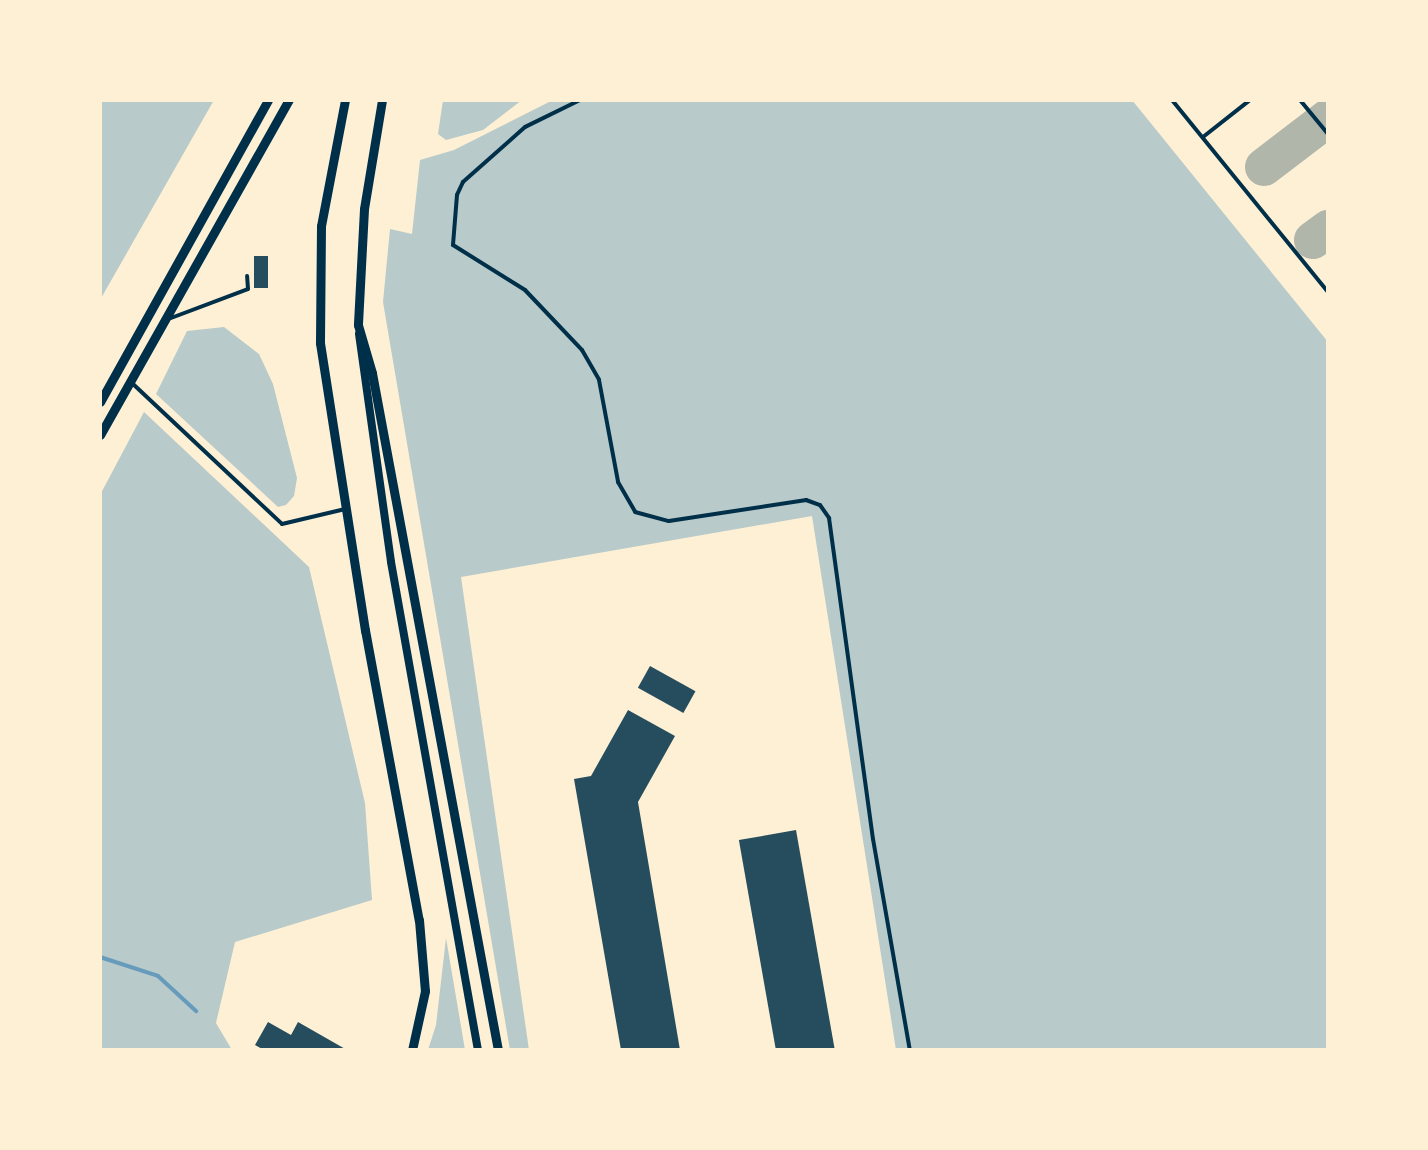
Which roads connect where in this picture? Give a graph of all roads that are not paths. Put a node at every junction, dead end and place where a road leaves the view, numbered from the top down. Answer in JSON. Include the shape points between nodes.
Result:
{"nodes":[{"id":1,"x":268,"y":100,"type":"edge"},
{"id":2,"x":289,"y":100,"type":"edge"},
{"id":3,"x":345,"y":100,"type":"edge"},
{"id":4,"x":382,"y":100,"type":"edge"},
{"id":5,"x":580,"y":100,"type":"edge"},
{"id":6,"x":1172,"y":100,"type":"edge"},
{"id":7,"x":1250,"y":100,"type":"edge"},
{"id":8,"x":1300,"y":100,"type":"edge"},
{"id":9,"x":1328,"y":134,"type":"edge"},
{"id":10,"x":1202,"y":137,"type":"junction"},
{"id":11,"x":247,"y":276,"type":"dead end"},
{"id":12,"x":1328,"y":292,"type":"edge"},
{"id":13,"x":166,"y":320,"type":"junction"},
{"id":14,"x":358,"y":325,"type":"junction"},
{"id":15,"x":130,"y":381,"type":"junction"},
{"id":16,"x":100,"y":402,"type":"edge"},
{"id":17,"x":100,"y":434,"type":"edge"},
{"id":18,"x":345,"y":509,"type":"junction"},
{"id":19,"x":412,"y":1050,"type":"edge"},
{"id":20,"x":478,"y":1050,"type":"edge"},
{"id":21,"x":498,"y":1050,"type":"edge"},
{"id":22,"x":910,"y":1050,"type":"edge"}],
"edges":[{"from":1,"to":16,"type":"main road"},
{"from":2,"to":13,"type":"main road"},
{"from":3,"to":18,"type":"main road","via":[[321,226],[318,312]]},
{"from":4,"to":14,"type":"main road","via":[[364,208]]},
{"from":5,"to":22,"type":"lane","via":[[518,132],[463,182],[454,245],[524,290],[582,350],[599,380],[618,482],[634,512],[668,521],[806,500],[825,512]]},
{"from":6,"to":10,"type":"lane"},
{"from":7,"to":10,"type":"lane"},
{"from":8,"to":9,"type":"lane"},
{"from":10,"to":12,"type":"lane"},
{"from":11,"to":13,"type":"lane","via":[[248,289]]},
{"from":13,"to":15,"type":"main road"},
{"from":14,"to":20,"type":"street","via":[[392,562]]},
{"from":14,"to":21,"type":"main road"},
{"from":15,"to":17,"type":"main road"},
{"from":15,"to":18,"type":"lane","via":[[282,524]]},
{"from":18,"to":19,"type":"main road","via":[[419,920],[425,992]]}]}
